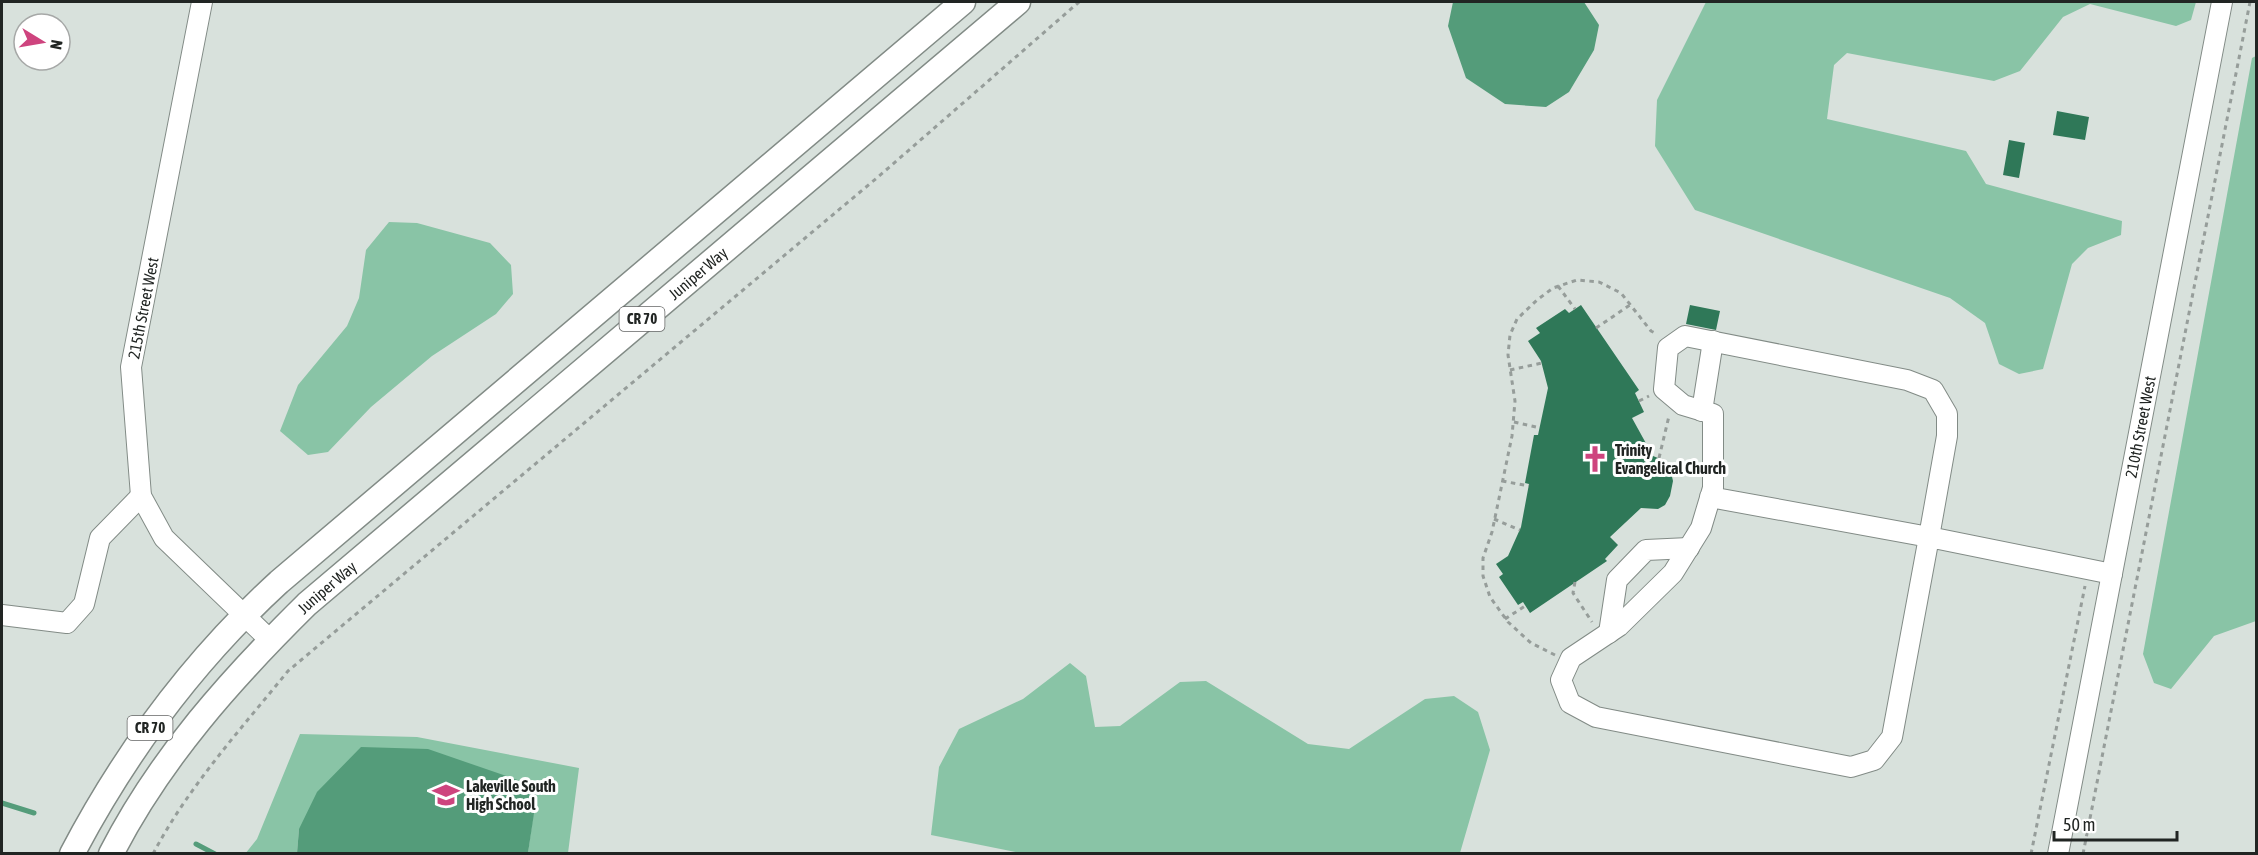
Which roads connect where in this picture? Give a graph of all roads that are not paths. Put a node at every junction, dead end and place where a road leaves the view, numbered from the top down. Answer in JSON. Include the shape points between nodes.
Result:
{"nodes":[{"id":1,"x":202,"y":2,"type":"edge"},
{"id":2,"x":963,"y":2,"type":"edge"},
{"id":3,"x":1018,"y":2,"type":"edge"},
{"id":4,"x":2222,"y":2,"type":"edge"},
{"id":5,"x":1713,"y":341,"type":"junction"},
{"id":6,"x":1701,"y":411,"type":"junction"},
{"id":7,"x":141,"y":496,"type":"junction"},
{"id":8,"x":1710,"y":497,"type":"junction"},
{"id":9,"x":1929,"y":537,"type":"junction"},
{"id":10,"x":1689,"y":548,"type":"junction"},
{"id":11,"x":2112,"y":574,"type":"junction"},
{"id":12,"x":244,"y":614,"type":"junction"},
{"id":13,"x":2,"y":615,"type":"edge"},
{"id":14,"x":1609,"y":633,"type":"junction"},
{"id":15,"x":270,"y":640,"type":"junction"},
{"id":16,"x":72,"y":854,"type":"edge"},
{"id":17,"x":111,"y":854,"type":"edge"},
{"id":18,"x":2058,"y":854,"type":"edge"}],
"edges":[{"from":1,"to":7,"type":"street","name":"215th Street West","via":[[131,367]]},
{"from":2,"to":12,"type":"main road","name":"Juniper Way","number":"CR 70"},
{"from":3,"to":15,"type":"main road","name":"Juniper Way","number":"CR 70","via":[[307,604]]},
{"from":4,"to":11,"type":"street","name":"210th Street West"},
{"from":5,"to":6,"type":"street"},
{"from":5,"to":6,"type":"street","via":[[1685,336],[1668,348],[1664,389],[1683,405]]},
{"from":5,"to":9,"type":"street","via":[[1907,380],[1933,390],[1947,414],[1947,436]]},
{"from":6,"to":8,"type":"street","via":[[1713,414]]},
{"from":7,"to":12,"type":"street","name":"215th Street West","via":[[164,538]]},
{"from":7,"to":13,"type":"street","via":[[100,538],[84,604],[67,623]]},
{"from":8,"to":9,"type":"street"},
{"from":8,"to":10,"type":"street","via":[[1701,528]]},
{"from":9,"to":11,"type":"street"},
{"from":9,"to":14,"type":"street","via":[[1892,737],[1874,760],[1851,767],[1596,717],[1570,703],[1561,680],[1571,658]]},
{"from":10,"to":14,"type":"street","via":[[1673,573]]},
{"from":10,"to":14,"type":"street","via":[[1646,550],[1617,580]]},
{"from":11,"to":18,"type":"street","name":"210th Street West"},
{"from":12,"to":15,"type":"street","name":"215th Street West"},
{"from":12,"to":16,"type":"main road","number":"CR 70","via":[[145,734]]},
{"from":15,"to":17,"type":"main road","number":"CR 70","via":[[219,694],[176,750]]}]}
